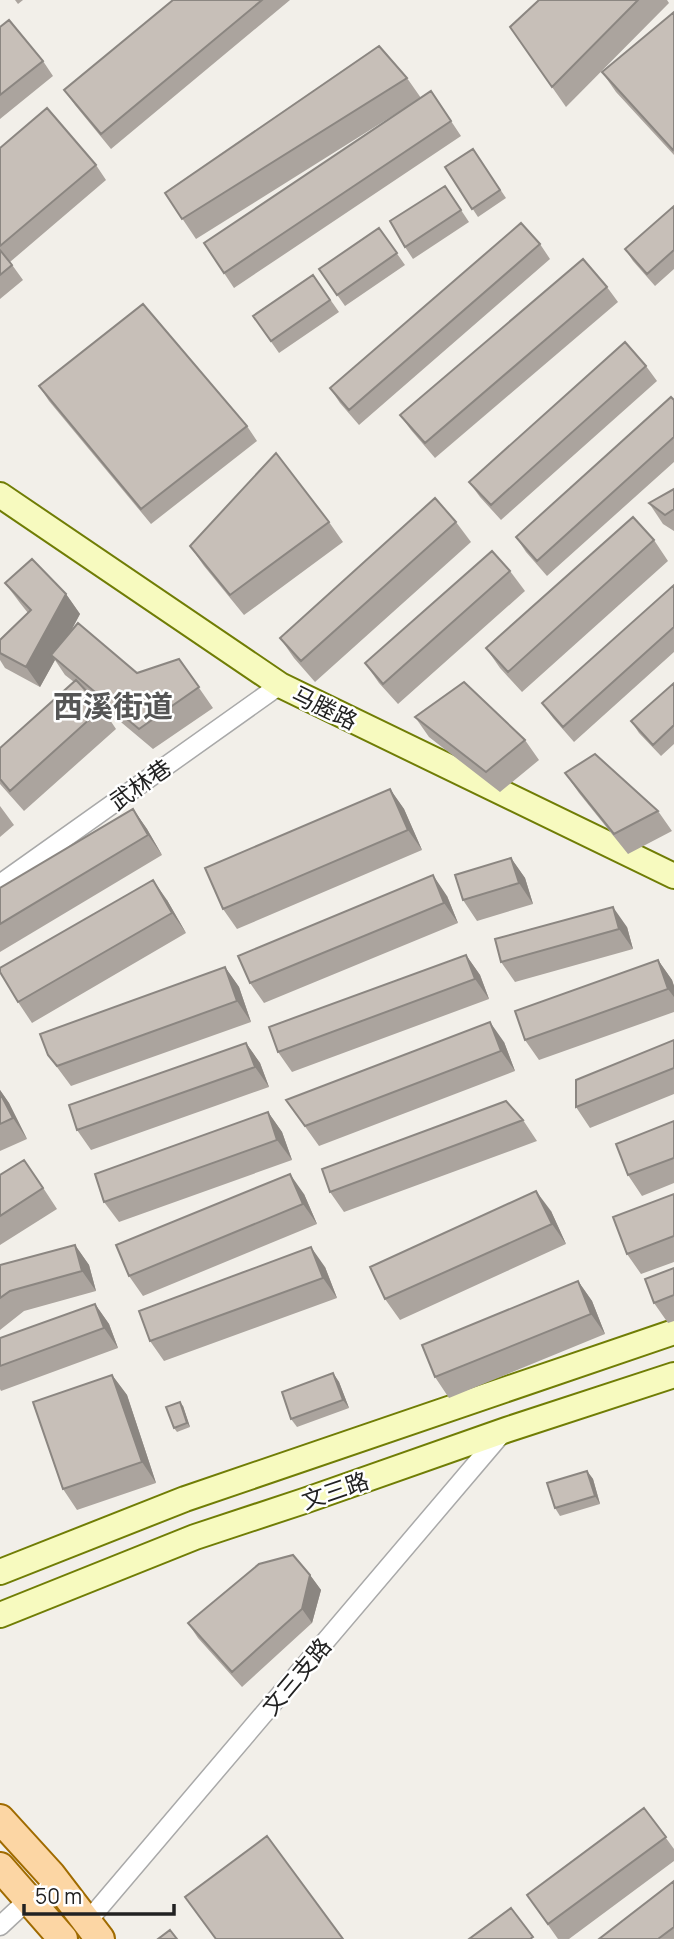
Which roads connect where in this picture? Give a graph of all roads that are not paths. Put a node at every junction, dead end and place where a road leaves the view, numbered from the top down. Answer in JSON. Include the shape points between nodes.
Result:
{"nodes":[{"id":1,"x":0,"y":495,"type":"edge"},
{"id":2,"x":280,"y":685,"type":"junction"},
{"id":3,"x":674,"y":876,"type":"edge"},
{"id":4,"x":0,"y":884,"type":"edge"},
{"id":5,"x":674,"y":1332,"type":"edge"},
{"id":6,"x":674,"y":1375,"type":"edge"},
{"id":7,"x":506,"y":1430,"type":"junction"},
{"id":8,"x":0,"y":1572,"type":"edge"},
{"id":9,"x":0,"y":1615,"type":"edge"},
{"id":10,"x":0,"y":1819,"type":"edge"},
{"id":11,"x":0,"y":1867,"type":"edge"},
{"id":12,"x":29,"y":1899,"type":"junction"},
{"id":13,"x":0,"y":1926,"type":"edge"},
{"id":14,"x":94,"y":1930,"type":"edge"},
{"id":15,"x":63,"y":1939,"type":"edge"}],
"edges":[{"from":1,"to":2,"type":"main road","name":"马塍路"},
{"from":2,"to":3,"type":"main road","name":"马塍路"},
{"from":2,"to":4,"type":"street","name":"武林巷"},
{"from":5,"to":8,"type":"main road","name":"文三路","via":[[185,1499]]},
{"from":6,"to":7,"type":"main road","name":"文三路"},
{"from":7,"to":9,"type":"main road","name":"文三路","via":[[195,1537]]},
{"from":7,"to":14,"type":"street","name":"文三支路"},
{"from":10,"to":14,"type":"main road"},
{"from":11,"to":12,"type":"main road"},
{"from":12,"to":13,"type":"street"},
{"from":12,"to":15,"type":"main road"}]}
